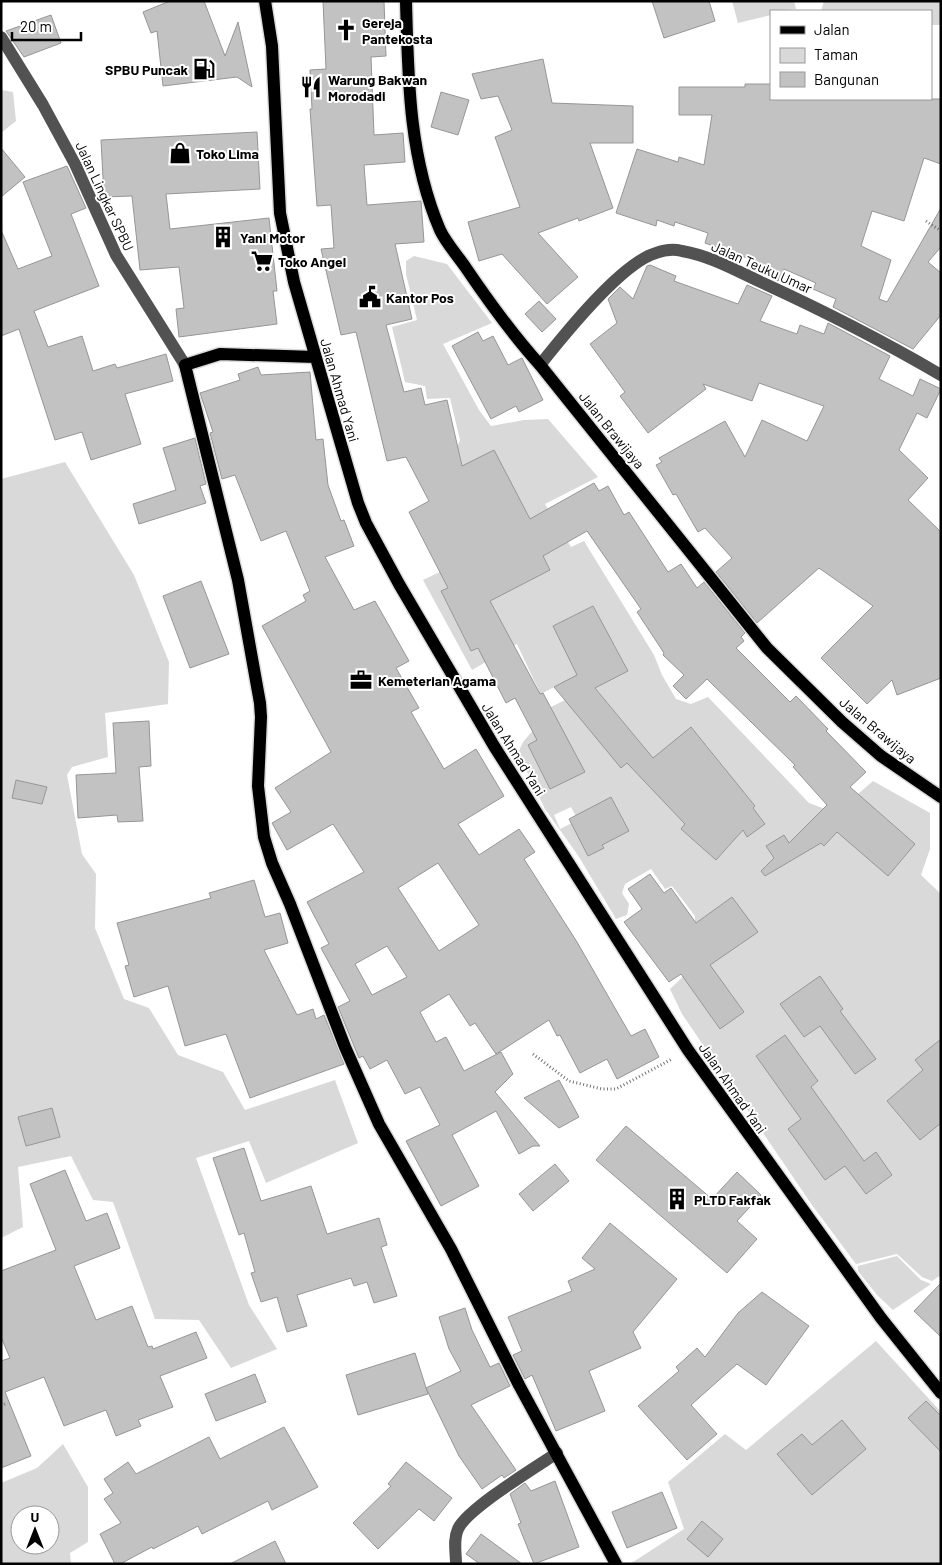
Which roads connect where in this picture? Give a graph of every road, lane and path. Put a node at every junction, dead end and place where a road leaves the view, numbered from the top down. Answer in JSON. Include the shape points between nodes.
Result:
{"nodes":[{"id":1,"x":266,"y":1,"type":"edge"},
{"id":2,"x":406,"y":1,"type":"edge"},
{"id":3,"x":1,"y":37,"type":"edge"},
{"id":4,"x":926,"y":221,"type":"dead end"},
{"id":5,"x":941,"y":231,"type":"edge"},
{"id":6,"x":315,"y":357,"type":"junction"},
{"id":7,"x":186,"y":365,"type":"junction"},
{"id":8,"x":540,"y":365,"type":"junction"},
{"id":9,"x":941,"y":375,"type":"edge"},
{"id":10,"x":941,"y":798,"type":"edge"},
{"id":11,"x":688,"y":1050,"type":"junction"},
{"id":12,"x":533,"y":1054,"type":"dead end"},
{"id":13,"x":941,"y":1393,"type":"edge"},
{"id":14,"x":556,"y":1453,"type":"junction"},
{"id":15,"x":456,"y":1564,"type":"edge"},
{"id":16,"x":616,"y":1564,"type":"edge"}],
"edges":[{"from":1,"to":6,"type":"main road","name":"Jalan Ahmad Yani","via":[[272,46],[280,213],[294,282]]},
{"from":2,"to":8,"type":"main road","name":"Jalan Brawijaya","via":[[409,95],[415,146],[441,232],[508,329]]},
{"from":3,"to":7,"type":"street","name":"Jalan Lingkar SPBU","via":[[75,164],[116,255]]},
{"from":4,"to":5,"type":"path"},
{"from":6,"to":7,"type":"main road","via":[[220,354]]},
{"from":6,"to":11,"type":"main road","name":"Jalan Ahmad Yani","via":[[358,503],[370,532],[494,746]]},
{"from":7,"to":14,"type":"main road","via":[[238,580],[260,703],[258,786],[264,837],[272,863],[379,1124],[451,1249]]},
{"from":8,"to":9,"type":"street","name":"Jalan Teuku Umar","via":[[570,327],[623,275],[655,253],[674,250],[708,258],[787,294],[892,346]]},
{"from":8,"to":10,"type":"main road","name":"Jalan Brawijaya","via":[[768,648],[875,750]]},
{"from":11,"to":12,"type":"path","via":[[616,1089],[569,1082]]},
{"from":11,"to":13,"type":"main road","name":"Jalan Ahmad Yani","via":[[881,1318]]},
{"from":14,"to":15,"type":"street","via":[[464,1520],[455,1539]]},
{"from":14,"to":16,"type":"main road"}]}
